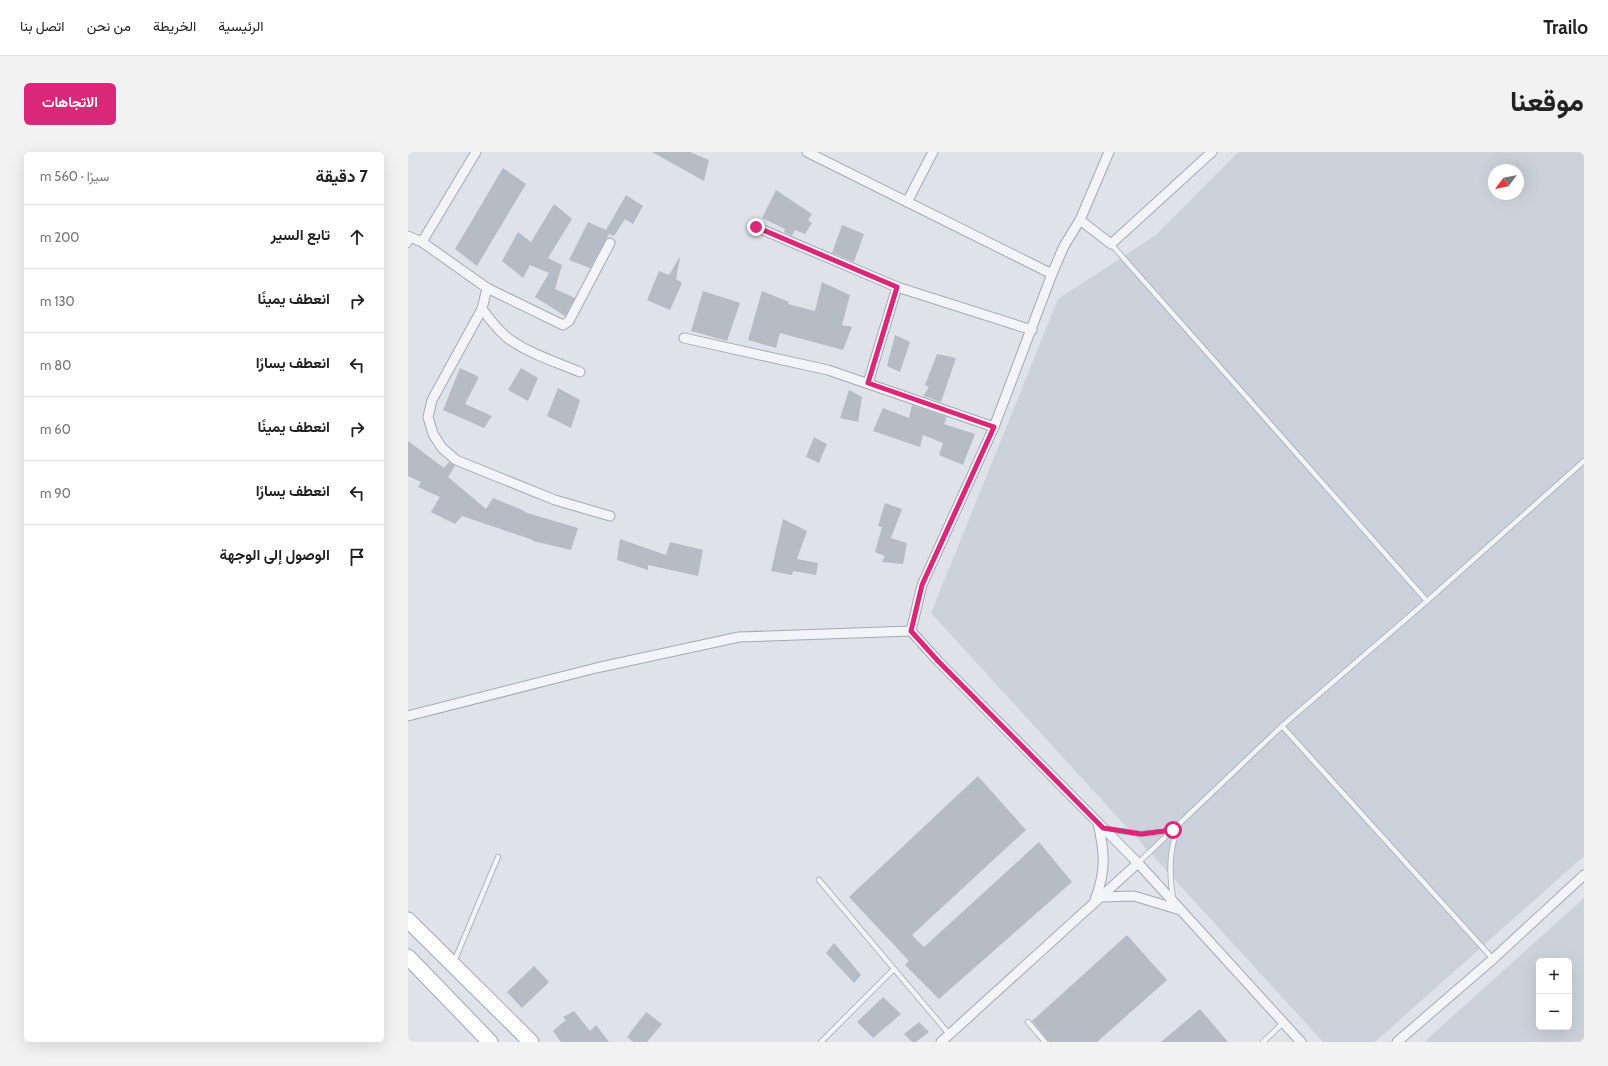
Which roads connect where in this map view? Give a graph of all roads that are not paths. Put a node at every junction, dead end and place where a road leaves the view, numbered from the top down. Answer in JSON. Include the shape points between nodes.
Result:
{"nodes":[{"id":1,"x":476,"y":152,"type":"edge"},
{"id":2,"x":806,"y":152,"type":"edge"},
{"id":3,"x":933,"y":152,"type":"edge"},
{"id":4,"x":1109,"y":152,"type":"edge"},
{"id":5,"x":1212,"y":152,"type":"edge"},
{"id":6,"x":907,"y":202,"type":"junction"},
{"id":7,"x":1080,"y":220,"type":"junction"},
{"id":8,"x":756,"y":227,"type":"dead end"},
{"id":9,"x":409,"y":240,"type":"edge"},
{"id":10,"x":422,"y":242,"type":"junction"},
{"id":11,"x":610,"y":243,"type":"dead end"},
{"id":12,"x":1111,"y":244,"type":"junction"},
{"id":13,"x":1052,"y":274,"type":"junction"},
{"id":14,"x":897,"y":287,"type":"junction"},
{"id":15,"x":487,"y":288,"type":"junction"},
{"id":16,"x":482,"y":309,"type":"junction"},
{"id":17,"x":1032,"y":330,"type":"junction"},
{"id":18,"x":684,"y":338,"type":"dead end"},
{"id":19,"x":580,"y":372,"type":"dead end"},
{"id":20,"x":868,"y":383,"type":"junction"},
{"id":21,"x":994,"y":427,"type":"junction"},
{"id":22,"x":1584,"y":461,"type":"edge"},
{"id":23,"x":610,"y":516,"type":"dead end"},
{"id":24,"x":1426,"y":601,"type":"junction"},
{"id":25,"x":911,"y":631,"type":"junction"},
{"id":26,"x":408,"y":716,"type":"edge"},
{"id":27,"x":1282,"y":726,"type":"junction"},
{"id":28,"x":1101,"y":826,"type":"junction"},
{"id":29,"x":1178,"y":826,"type":"junction"},
{"id":30,"x":1173,"y":830,"type":"junction"},
{"id":31,"x":498,"y":857,"type":"dead end"},
{"id":32,"x":1138,"y":863,"type":"junction"},
{"id":33,"x":1584,"y":875,"type":"edge"},
{"id":34,"x":819,"y":880,"type":"dead end"},
{"id":35,"x":1098,"y":900,"type":"junction"},
{"id":36,"x":1177,"y":907,"type":"junction"},
{"id":37,"x":408,"y":920,"type":"edge"},
{"id":38,"x":408,"y":956,"type":"edge"},
{"id":39,"x":1493,"y":959,"type":"junction"},
{"id":40,"x":453,"y":964,"type":"junction"},
{"id":41,"x":894,"y":969,"type":"junction"},
{"id":42,"x":1028,"y":1022,"type":"dead end"},
{"id":43,"x":1283,"y":1023,"type":"junction"},
{"id":44,"x":950,"y":1034,"type":"junction"},
{"id":45,"x":490,"y":1042,"type":"edge"},
{"id":46,"x":531,"y":1042,"type":"edge"},
{"id":47,"x":821,"y":1042,"type":"edge"},
{"id":48,"x":941,"y":1042,"type":"edge"},
{"id":49,"x":1045,"y":1042,"type":"edge"},
{"id":50,"x":1263,"y":1042,"type":"edge"},
{"id":51,"x":1301,"y":1042,"type":"edge"},
{"id":52,"x":1397,"y":1042,"type":"edge"}],
"edges":[{"from":1,"to":10,"type":"street"},
{"from":2,"to":6,"type":"street"},
{"from":3,"to":6,"type":"street"},
{"from":4,"to":7,"type":"street"},
{"from":5,"to":12,"type":"street"},
{"from":6,"to":13,"type":"street"},
{"from":7,"to":12,"type":"street"},
{"from":7,"to":13,"type":"street","via":[[1064,246]]},
{"from":8,"to":14,"type":"street"},
{"from":9,"to":10,"type":"street"},
{"from":10,"to":15,"type":"street"},
{"from":11,"to":15,"type":"street","via":[[569,321],[563,325]]},
{"from":12,"to":24,"type":"lane"},
{"from":13,"to":17,"type":"street"},
{"from":14,"to":17,"type":"street"},
{"from":14,"to":20,"type":"street"},
{"from":15,"to":16,"type":"street"},
{"from":16,"to":19,"type":"street","via":[[509,339]]},
{"from":16,"to":23,"type":"street","via":[[432,400],[428,417],[439,444],[456,460],[555,500]]},
{"from":17,"to":21,"type":"street"},
{"from":18,"to":20,"type":"street","via":[[828,370]]},
{"from":20,"to":21,"type":"street"},
{"from":21,"to":25,"type":"street","via":[[922,585]]},
{"from":22,"to":24,"type":"lane"},
{"from":24,"to":27,"type":"lane"},
{"from":25,"to":26,"type":"street","via":[[739,637],[596,668]]},
{"from":25,"to":28,"type":"street"},
{"from":27,"to":29,"type":"lane"},
{"from":27,"to":39,"type":"lane"},
{"from":28,"to":30,"type":"lane","via":[[1141,834]]},
{"from":28,"to":32,"type":"street"},
{"from":28,"to":35,"type":"street","via":[[1104,868]]},
{"from":29,"to":30,"type":"lane"},
{"from":29,"to":36,"type":"lane","via":[[1169,867]]},
{"from":30,"to":32,"type":"lane"},
{"from":31,"to":40,"type":"lane"},
{"from":32,"to":35,"type":"street"},
{"from":32,"to":36,"type":"street"},
{"from":33,"to":39,"type":"street"},
{"from":34,"to":41,"type":"lane"},
{"from":35,"to":36,"type":"street","via":[[1134,896]]},
{"from":35,"to":44,"type":"street"},
{"from":36,"to":43,"type":"street"},
{"from":37,"to":40,"type":"main road"},
{"from":38,"to":45,"type":"main road"},
{"from":39,"to":52,"type":"street"},
{"from":40,"to":46,"type":"main road"},
{"from":41,"to":44,"type":"lane"},
{"from":41,"to":47,"type":"lane"},
{"from":42,"to":49,"type":"lane"},
{"from":43,"to":50,"type":"lane"},
{"from":43,"to":51,"type":"street"},
{"from":44,"to":48,"type":"street"}]}
